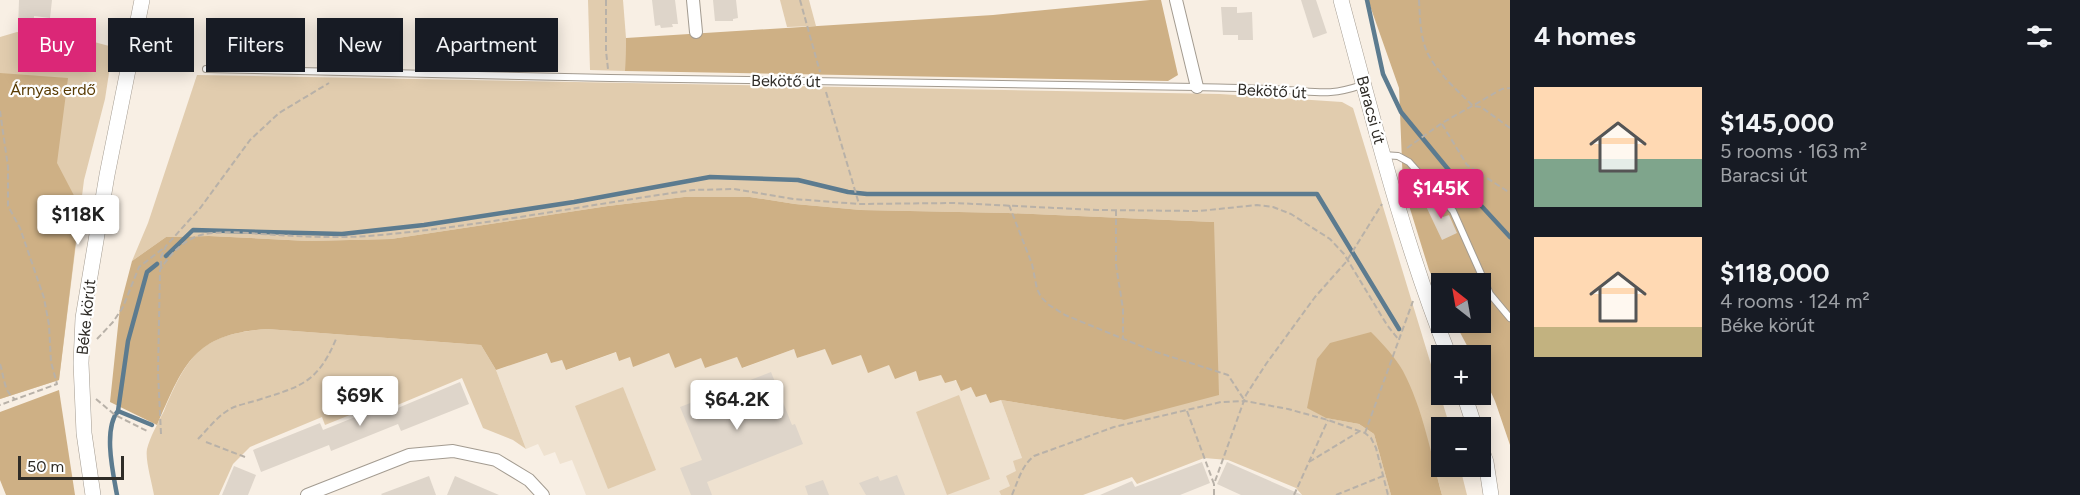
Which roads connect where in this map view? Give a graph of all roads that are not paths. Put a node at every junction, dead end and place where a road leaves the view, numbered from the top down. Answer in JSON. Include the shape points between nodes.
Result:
{"nodes":[{"id":1,"x":142,"y":0,"type":"edge"},
{"id":2,"x":693,"y":0,"type":"edge"},
{"id":3,"x":1176,"y":0,"type":"edge"},
{"id":4,"x":1341,"y":0,"type":"edge"},
{"id":5,"x":696,"y":32,"type":"dead end"},
{"id":6,"x":305,"y":71,"type":"edge"},
{"id":7,"x":1364,"y":85,"type":"junction"},
{"id":8,"x":1197,"y":87,"type":"junction"},
{"id":9,"x":1383,"y":155,"type":"junction"},
{"id":10,"x":1510,"y":318,"type":"edge"},
{"id":11,"x":1445,"y":345,"type":"edge"},
{"id":12,"x":1488,"y":477,"type":"edge"},
{"id":13,"x":93,"y":495,"type":"edge"},
{"id":14,"x":307,"y":495,"type":"edge"},
{"id":15,"x":543,"y":495,"type":"edge"},
{"id":16,"x":1491,"y":495,"type":"edge"}],
"edges":[{"from":1,"to":13,"type":"street","name":"Béke körút","via":[[83,318],[84,433]]},
{"from":2,"to":5,"type":"street"},
{"from":3,"to":8,"type":"street"},
{"from":4,"to":7,"type":"street","name":"Baracsi út"},
{"from":6,"to":8,"type":"lane","name":"Bekötő út"},
{"from":7,"to":8,"type":"lane","name":"Bekötő út","via":[[1319,94]]},
{"from":7,"to":9,"type":"street","name":"Baracsi út"},
{"from":9,"to":10,"type":"lane","via":[[1409,162],[1453,211],[1490,294]]},
{"from":9,"to":11,"type":"street","name":"Baracsi út","via":[[1426,299]]},
{"from":12,"to":16,"type":"street"},
{"from":14,"to":15,"type":"street","via":[[409,455],[453,451],[496,460],[529,480]]}]}
